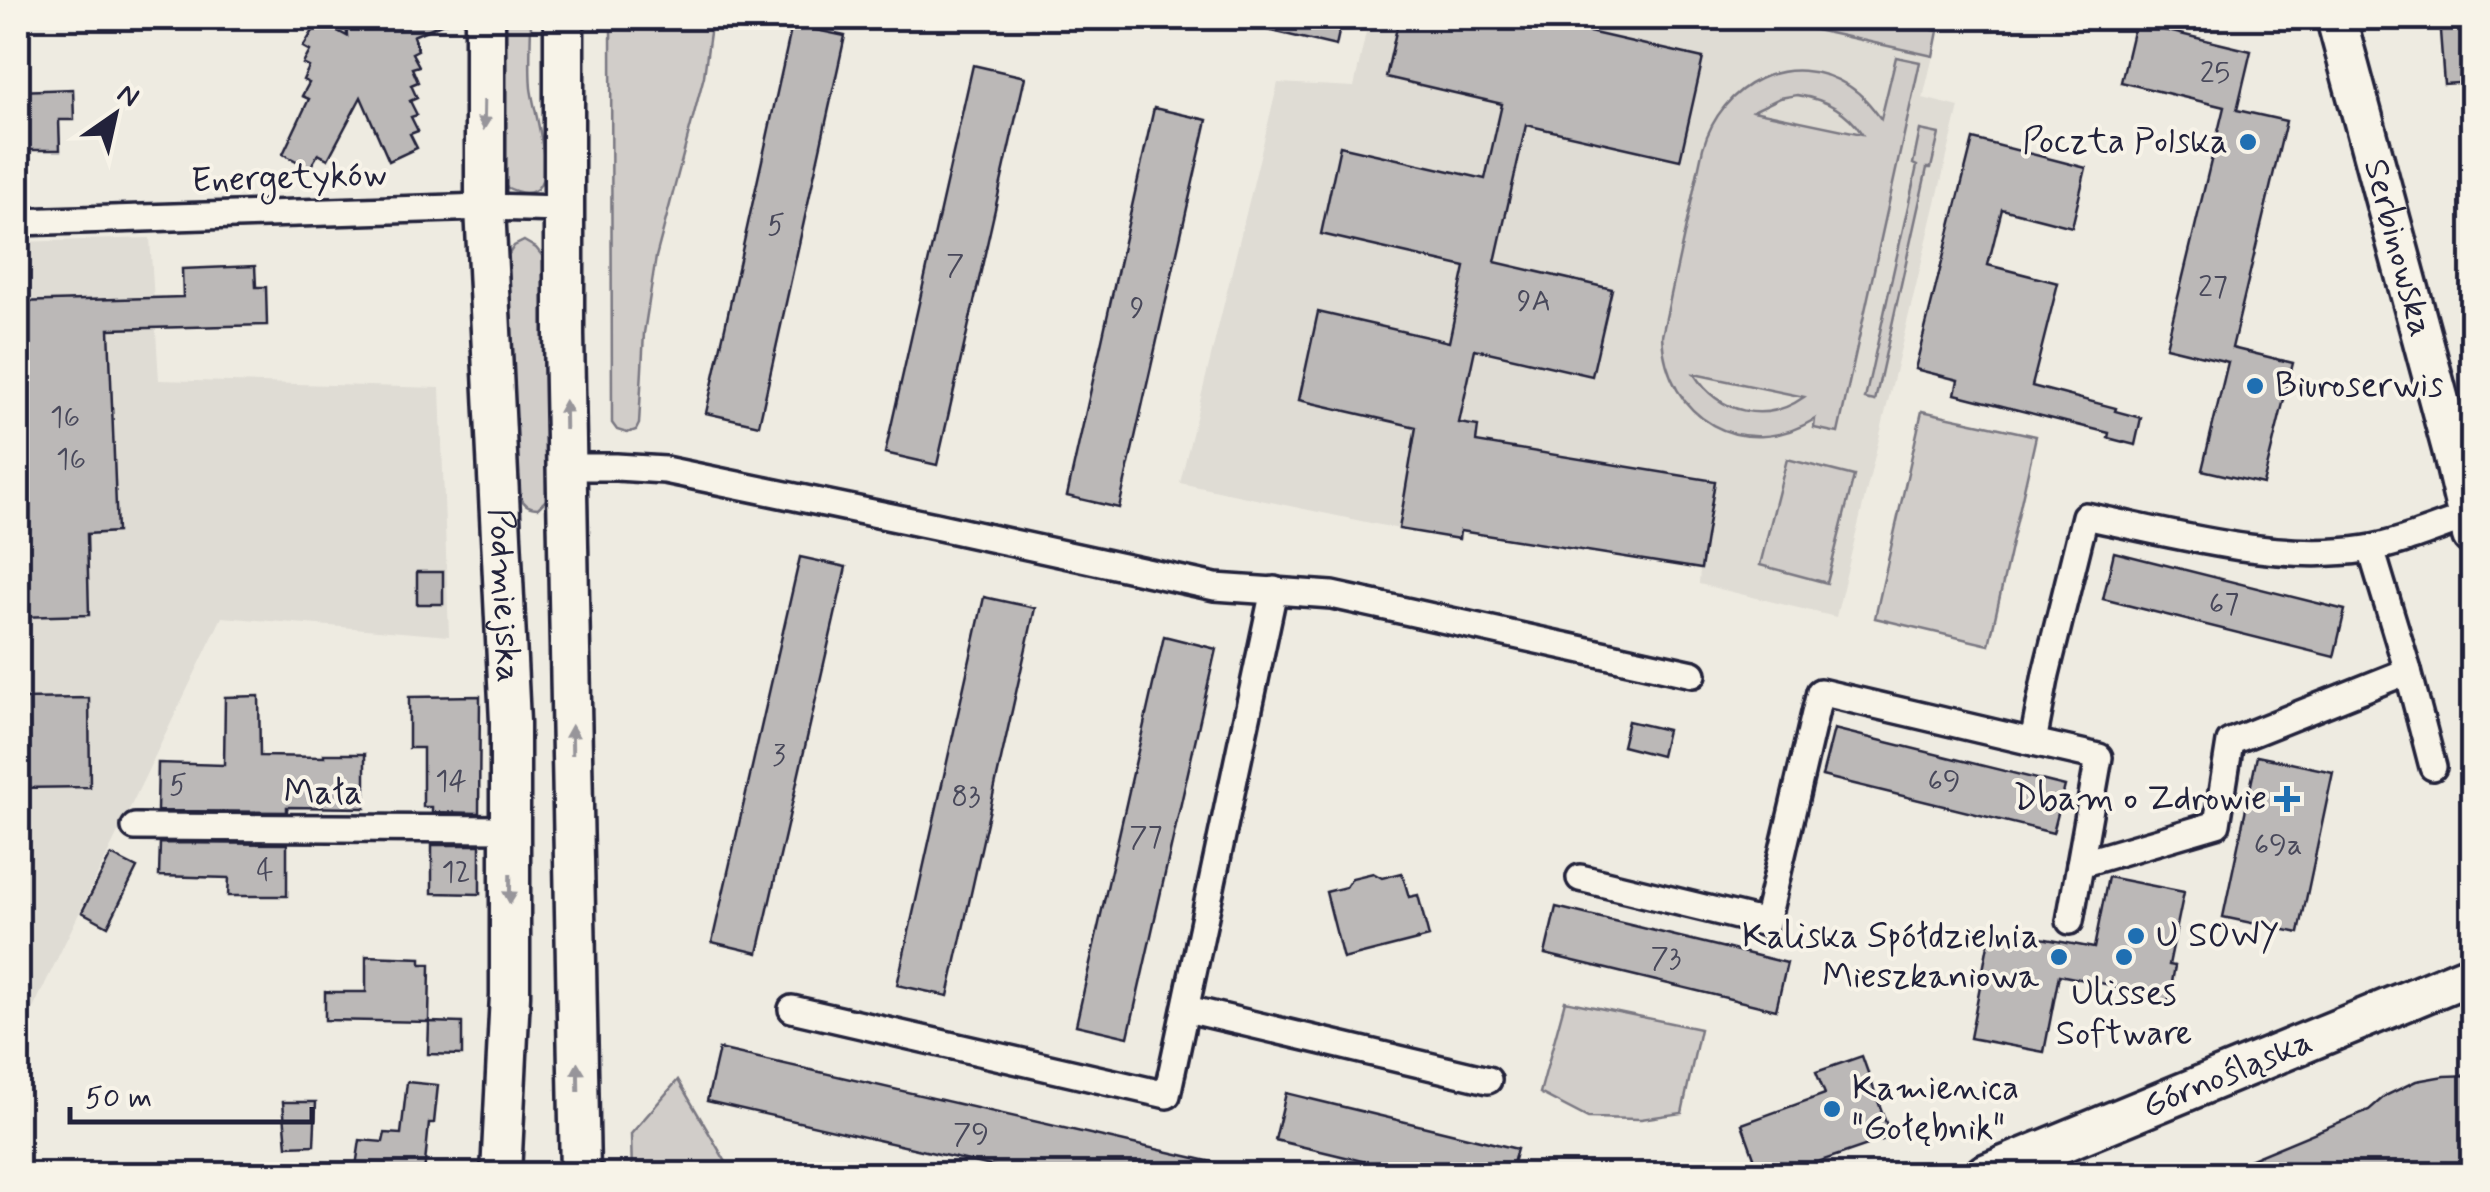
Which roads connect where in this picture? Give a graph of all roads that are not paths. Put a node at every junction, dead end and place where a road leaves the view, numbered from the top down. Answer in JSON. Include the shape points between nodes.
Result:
{"nodes":[{"id":1,"x":486,"y":18,"type":"edge"},
{"id":2,"x":564,"y":18,"type":"edge"},
{"id":3,"x":2336,"y":18,"type":"edge"},
{"id":4,"x":485,"y":207,"type":"junction"},
{"id":5,"x":562,"y":208,"type":"junction"},
{"id":6,"x":18,"y":222,"type":"edge"},
{"id":7,"x":2462,"y":445,"type":"edge"},
{"id":8,"x":566,"y":468,"type":"junction"},
{"id":9,"x":2470,"y":526,"type":"edge"},
{"id":10,"x":2370,"y":549,"type":"junction"},
{"id":11,"x":1274,"y":590,"type":"junction"},
{"id":12,"x":2408,"y":672,"type":"junction"},
{"id":13,"x":1693,"y":674,"type":"dead end"},
{"id":14,"x":2032,"y":742,"type":"junction"},
{"id":15,"x":2432,"y":766,"type":"dead end"},
{"id":16,"x":135,"y":827,"type":"dead end"},
{"id":17,"x":511,"y":829,"type":"junction"},
{"id":18,"x":2080,"y":864,"type":"junction"},
{"id":19,"x":1580,"y":878,"type":"dead end"},
{"id":20,"x":2070,"y":921,"type":"dead end"},
{"id":21,"x":2472,"y":974,"type":"edge"},
{"id":22,"x":792,"y":1009,"type":"dead end"},
{"id":23,"x":1186,"y":1009,"type":"junction"},
{"id":24,"x":1488,"y":1080,"type":"dead end"},
{"id":25,"x":501,"y":1174,"type":"edge"},
{"id":26,"x":580,"y":1174,"type":"edge"},
{"id":27,"x":1985,"y":1174,"type":"edge"}],
"edges":[{"from":1,"to":4,"type":"main road","name":"Podmiejska","one_way":true},
{"from":2,"to":5,"type":"main road","name":"Podmiejska"},
{"from":3,"to":7,"type":"main road","name":"Serbinowska"},
{"from":4,"to":5,"type":"street","name":"Energetyków"},
{"from":4,"to":6,"type":"street","name":"Energetyków"},
{"from":4,"to":17,"type":"main road","name":"Podmiejska"},
{"from":8,"to":5,"type":"main road","name":"Podmiejska","one_way":true},
{"from":7,"to":9,"type":"main road","name":"Serbinowska"},
{"from":8,"to":11,"type":"street","via":[[659,469],[1215,587]]},
{"from":26,"to":8,"type":"main road","name":"Podmiejska","one_way":true},
{"from":9,"to":10,"type":"street"},
{"from":10,"to":12,"type":"street"},
{"from":10,"to":14,"type":"street","via":[[2263,550],[2085,516]]},
{"from":11,"to":13,"type":"street","via":[[1332,595]]},
{"from":11,"to":23,"type":"street"},
{"from":12,"to":15,"type":"street"},
{"from":12,"to":18,"type":"street","via":[[2230,742],[2217,824]]},
{"from":14,"to":18,"type":"street","via":[[2098,757]]},
{"from":14,"to":19,"type":"street","via":[[1820,692],[1766,922]]},
{"from":16,"to":17,"type":"street","name":"Mała"},
{"from":17,"to":25,"type":"main road","name":"Podmiejska","one_way":true},
{"from":18,"to":20,"type":"street"},
{"from":21,"to":27,"type":"main road","name":"Górnośląska"},
{"from":22,"to":23,"type":"street","via":[[1167,1095]]},
{"from":23,"to":24,"type":"street"}]}
